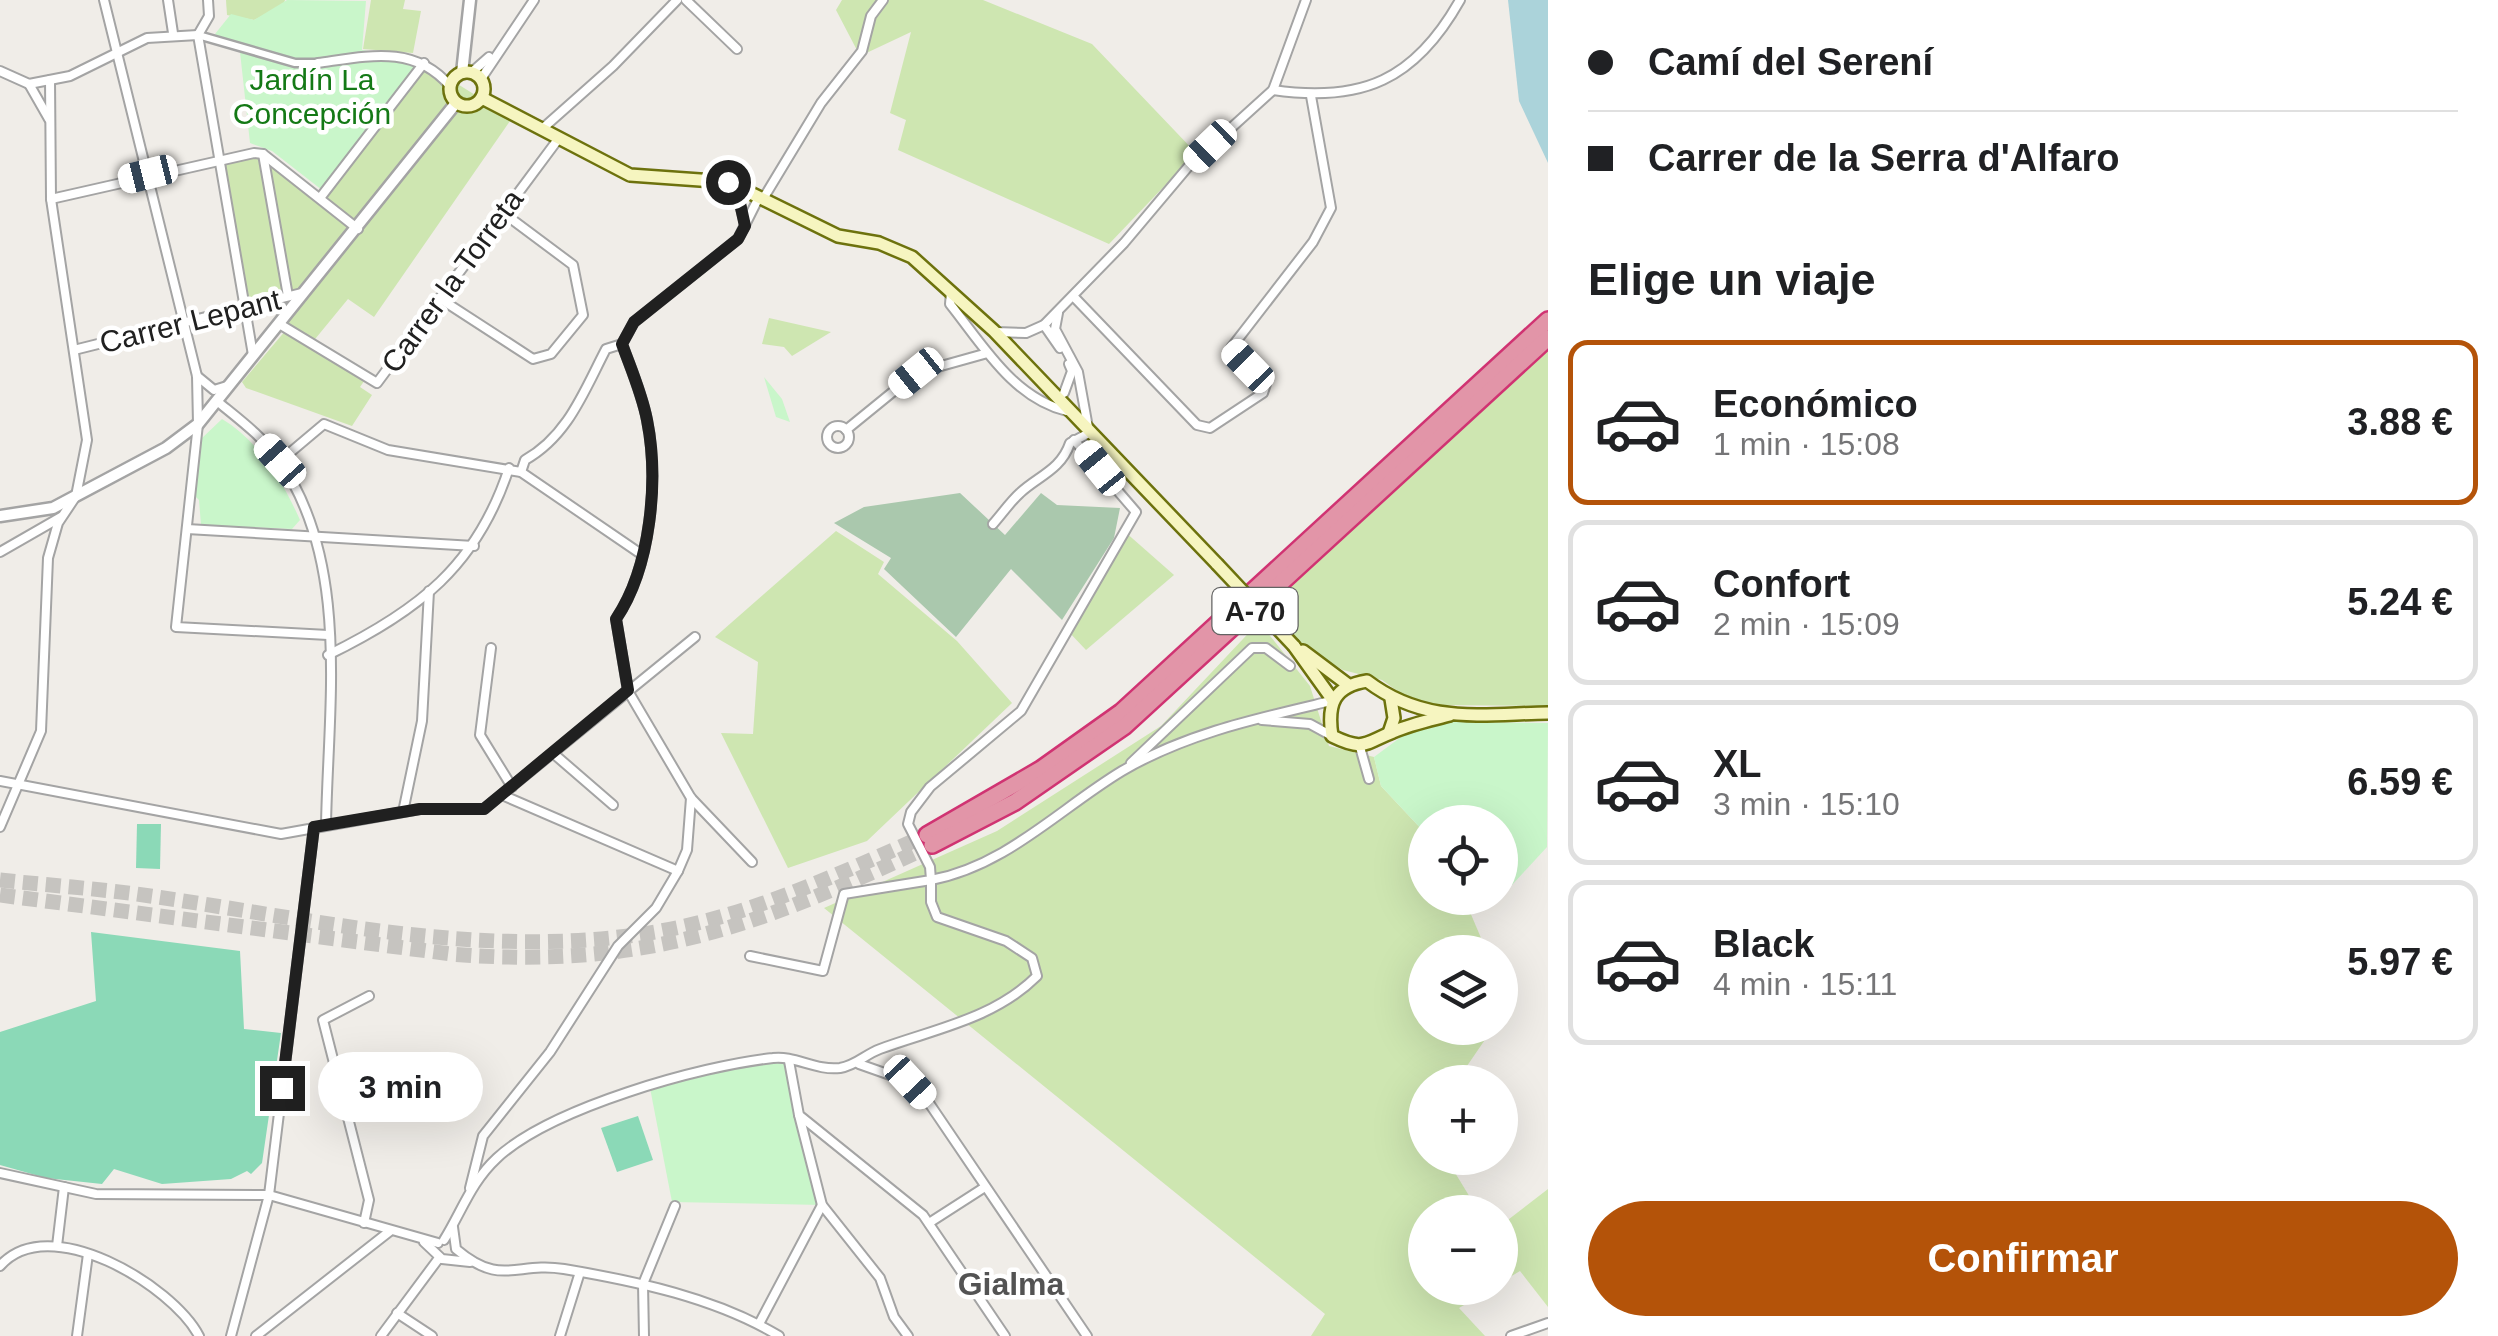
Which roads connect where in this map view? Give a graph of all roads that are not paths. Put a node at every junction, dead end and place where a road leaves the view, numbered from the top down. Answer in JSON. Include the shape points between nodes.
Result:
{"nodes":[{"id":1,"x":104,"y":0,"type":"edge"},
{"id":2,"x":168,"y":0,"type":"edge"},
{"id":3,"x":208,"y":0,"type":"edge"},
{"id":4,"x":470,"y":0,"type":"edge"},
{"id":5,"x":534,"y":0,"type":"edge"},
{"id":6,"x":677,"y":0,"type":"edge"},
{"id":7,"x":686,"y":0,"type":"edge"},
{"id":8,"x":884,"y":0,"type":"edge"},
{"id":9,"x":1306,"y":0,"type":"edge"},
{"id":10,"x":1460,"y":0,"type":"edge"},
{"id":11,"x":174,"y":33,"type":"junction"},
{"id":12,"x":198,"y":34,"type":"junction"},
{"id":13,"x":737,"y":49,"type":"dead end"},
{"id":14,"x":117,"y":53,"type":"junction"},
{"id":15,"x":318,"y":63,"type":"joint"},
{"id":16,"x":424,"y":63,"type":"junction"},
{"id":17,"x":0,"y":70,"type":"edge"},
{"id":18,"x":472,"y":75,"type":"junction"},
{"id":19,"x":50,"y":80,"type":"junction"},
{"id":20,"x":30,"y":84,"type":"junction"},
{"id":21,"x":450,"y":86,"type":"junction"},
{"id":22,"x":1273,"y":90,"type":"junction"},
{"id":23,"x":1311,"y":96,"type":"junction"},
{"id":24,"x":482,"y":98,"type":"junction"},
{"id":25,"x":456,"y":103,"type":"junction"},
{"id":26,"x":50,"y":121,"type":"junction"},
{"id":27,"x":542,"y":129,"type":"junction"},
{"id":28,"x":558,"y":138,"type":"junction"},
{"id":29,"x":263,"y":154,"type":"junction"},
{"id":30,"x":219,"y":160,"type":"junction"},
{"id":31,"x":148,"y":174,"type":"junction"},
{"id":32,"x":736,"y":185,"type":"junction"},
{"id":33,"x":51,"y":198,"type":"junction"},
{"id":34,"x":320,"y":198,"type":"junction"},
{"id":35,"x":762,"y":198,"type":"junction"},
{"id":36,"x":502,"y":212,"type":"junction"},
{"id":37,"x":745,"y":226,"type":"junction"},
{"id":38,"x":358,"y":229,"type":"junction"},
{"id":39,"x":307,"y":292,"type":"junction"},
{"id":40,"x":951,"y":292,"type":"junction"},
{"id":41,"x":288,"y":296,"type":"junction"},
{"id":42,"x":1074,"y":297,"type":"junction"},
{"id":43,"x":439,"y":298,"type":"junction"},
{"id":44,"x":242,"y":308,"type":"junction"},
{"id":45,"x":1058,"y":313,"type":"junction"},
{"id":46,"x":1548,"y":320,"type":"edge"},
{"id":47,"x":184,"y":321,"type":"junction"},
{"id":48,"x":280,"y":325,"type":"junction"},
{"id":49,"x":1044,"y":325,"type":"junction"},
{"id":50,"x":994,"y":332,"type":"junction"},
{"id":51,"x":1548,"y":338,"type":"edge"},
{"id":52,"x":622,"y":344,"type":"junction"},
{"id":53,"x":74,"y":350,"type":"junction"},
{"id":54,"x":984,"y":354,"type":"junction"},
{"id":55,"x":254,"y":358,"type":"junction"},
{"id":56,"x":197,"y":376,"type":"junction"},
{"id":57,"x":233,"y":384,"type":"junction"},
{"id":58,"x":1060,"y":395,"type":"junction"},
{"id":59,"x":1086,"y":398,"type":"junction"},
{"id":60,"x":218,"y":402,"type":"junction"},
{"id":61,"x":1071,"y":413,"type":"junction"},
{"id":62,"x":198,"y":424,"type":"junction"},
{"id":63,"x":846,"y":430,"type":"dead end"},
{"id":64,"x":1089,"y":433,"type":"junction"},
{"id":65,"x":1072,"y":442,"type":"junction"},
{"id":66,"x":280,"y":461,"type":"junction"},
{"id":67,"x":509,"y":468,"type":"junction"},
{"id":68,"x":520,"y":472,"type":"junction"},
{"id":69,"x":76,"y":496,"type":"junction"},
{"id":70,"x":0,"y":516,"type":"edge"},
{"id":71,"x":62,"y":516,"type":"junction"},
{"id":72,"x":994,"y":524,"type":"dead end"},
{"id":73,"x":187,"y":529,"type":"junction"},
{"id":74,"x":316,"y":536,"type":"junction"},
{"id":75,"x":474,"y":546,"type":"junction"},
{"id":76,"x":0,"y":552,"type":"edge"},
{"id":77,"x":641,"y":554,"type":"junction"},
{"id":78,"x":429,"y":591,"type":"junction"},
{"id":79,"x":328,"y":635,"type":"junction"},
{"id":80,"x":695,"y":637,"type":"dead end"},
{"id":81,"x":1294,"y":646,"type":"junction"},
{"id":82,"x":491,"y":648,"type":"dead end"},
{"id":83,"x":328,"y":656,"type":"junction"},
{"id":84,"x":1290,"y":666,"type":"dead end"},
{"id":85,"x":1347,"y":684,"type":"junction"},
{"id":86,"x":628,"y":690,"type":"junction"},
{"id":87,"x":1391,"y":699,"type":"junction"},
{"id":88,"x":1332,"y":700,"type":"junction"},
{"id":89,"x":1548,"y":713,"type":"edge"},
{"id":90,"x":1450,"y":715,"type":"junction"},
{"id":91,"x":1252,"y":719,"type":"junction"},
{"id":92,"x":1389,"y":733,"type":"junction"},
{"id":93,"x":1332,"y":736,"type":"junction"},
{"id":94,"x":1360,"y":747,"type":"junction"},
{"id":95,"x":554,"y":754,"type":"junction"},
{"id":96,"x":1124,"y":770,"type":"junction"},
{"id":97,"x":1369,"y":778,"type":"dead end"},
{"id":98,"x":0,"y":781,"type":"edge"},
{"id":99,"x":21,"y":785,"type":"junction"},
{"id":100,"x":512,"y":787,"type":"junction"},
{"id":101,"x":502,"y":795,"type":"junction"},
{"id":102,"x":691,"y":798,"type":"junction"},
{"id":103,"x":613,"y":805,"type":"dead end"},
{"id":104,"x":402,"y":812,"type":"junction"},
{"id":105,"x":326,"y":826,"type":"junction"},
{"id":106,"x":0,"y":827,"type":"edge"},
{"id":107,"x":314,"y":827,"type":"junction"},
{"id":108,"x":752,"y":862,"type":"dead end"},
{"id":109,"x":678,"y":872,"type":"junction"},
{"id":110,"x":931,"y":880,"type":"junction"},
{"id":111,"x":750,"y":956,"type":"dead end"},
{"id":112,"x":369,"y":996,"type":"dead end"},
{"id":113,"x":788,"y":1061,"type":"junction"},
{"id":114,"x":859,"y":1064,"type":"junction"},
{"id":115,"x":799,"y":1115,"type":"junction"},
{"id":116,"x":0,"y":1172,"type":"edge"},
{"id":117,"x":64,"y":1186,"type":"junction"},
{"id":118,"x":470,"y":1188,"type":"junction"},
{"id":119,"x":985,"y":1188,"type":"junction"},
{"id":120,"x":268,"y":1195,"type":"junction"},
{"id":121,"x":822,"y":1205,"type":"junction"},
{"id":122,"x":674,"y":1206,"type":"dead end"},
{"id":123,"x":364,"y":1223,"type":"junction"},
{"id":124,"x":929,"y":1223,"type":"junction"},
{"id":125,"x":390,"y":1231,"type":"junction"},
{"id":126,"x":57,"y":1246,"type":"junction"},
{"id":127,"x":445,"y":1249,"type":"junction"},
{"id":128,"x":88,"y":1254,"type":"junction"},
{"id":129,"x":0,"y":1266,"type":"edge"},
{"id":130,"x":580,"y":1272,"type":"junction"},
{"id":131,"x":644,"y":1284,"type":"junction"},
{"id":132,"x":396,"y":1313,"type":"junction"},
{"id":133,"x":1548,"y":1323,"type":"edge"},
{"id":134,"x":759,"y":1324,"type":"junction"},
{"id":135,"x":77,"y":1336,"type":"edge"},
{"id":136,"x":199,"y":1336,"type":"edge"},
{"id":137,"x":231,"y":1336,"type":"edge"},
{"id":138,"x":256,"y":1336,"type":"edge"},
{"id":139,"x":382,"y":1336,"type":"edge"},
{"id":140,"x":432,"y":1336,"type":"edge"},
{"id":141,"x":560,"y":1336,"type":"edge"},
{"id":142,"x":644,"y":1336,"type":"edge"},
{"id":143,"x":778,"y":1336,"type":"edge"},
{"id":144,"x":908,"y":1336,"type":"edge"},
{"id":145,"x":1005,"y":1336,"type":"edge"},
{"id":146,"x":1087,"y":1336,"type":"edge"},
{"id":147,"x":1512,"y":1336,"type":"edge"}],
"edges":[{"from":1,"to":14,"type":"street"},
{"from":2,"to":11,"type":"street"},
{"from":3,"to":12,"type":"street","via":[[206,25]]},
{"from":4,"to":18,"type":"street"},
{"from":5,"to":18,"type":"street"},
{"from":6,"to":27,"type":"street"},
{"from":7,"to":13,"type":"street"},
{"from":8,"to":35,"type":"street","via":[[862,51]]},
{"from":9,"to":22,"type":"street"},
{"from":10,"to":23,"type":"street","via":[[1443,30],[1406,66],[1366,90]]},
{"from":11,"to":12,"type":"street"},
{"from":11,"to":14,"type":"street"},
{"from":12,"to":15,"type":"street","via":[[296,64]]},
{"from":12,"to":30,"type":"street"},
{"from":14,"to":19,"type":"street"},
{"from":14,"to":31,"type":"street"},
{"from":15,"to":16,"type":"street","via":[[375,55]]},
{"from":16,"to":21,"type":"street"},
{"from":16,"to":34,"type":"street"},
{"from":17,"to":20,"type":"street"},
{"from":18,"to":21,"type":"main road"},
{"from":18,"to":24,"type":"main road"},
{"from":19,"to":20,"type":"street"},
{"from":19,"to":26,"type":"street"},
{"from":20,"to":26,"type":"street"},
{"from":21,"to":25,"type":"main road"},
{"from":22,"to":23,"type":"street"},
{"from":22,"to":42,"type":"street","via":[[1188,167]]},
{"from":23,"to":42,"type":"street","via":[[1332,208],[1231,348],[1266,384],[1263,393],[1210,428],[1197,426]]},
{"from":24,"to":25,"type":"main road","via":[[469,106]]},
{"from":24,"to":27,"type":"main road"},
{"from":25,"to":38,"type":"street"},
{"from":26,"to":33,"type":"street"},
{"from":27,"to":28,"type":"main road"},
{"from":28,"to":32,"type":"main road","via":[[644,178]]},
{"from":28,"to":36,"type":"street","name":"Carrer la Torreta"},
{"from":29,"to":30,"type":"street"},
{"from":29,"to":34,"type":"street"},
{"from":29,"to":41,"type":"street"},
{"from":30,"to":31,"type":"street"},
{"from":30,"to":44,"type":"street"},
{"from":31,"to":33,"type":"street"},
{"from":31,"to":47,"type":"street"},
{"from":32,"to":35,"type":"main road"},
{"from":32,"to":37,"type":"street"},
{"from":33,"to":53,"type":"street"},
{"from":34,"to":38,"type":"street"},
{"from":35,"to":37,"type":"street"},
{"from":35,"to":40,"type":"main road","via":[[838,236],[900,249]]},
{"from":36,"to":43,"type":"street","name":"Carrer la Torreta"},
{"from":36,"to":43,"type":"street","via":[[573,265],[583,315],[551,354],[533,359]]},
{"from":37,"to":52,"type":"street","via":[[738,239],[634,322]]},
{"from":38,"to":39,"type":"street"},
{"from":39,"to":41,"type":"street","name":"Carrer Lepant"},
{"from":39,"to":48,"type":"street"},
{"from":40,"to":50,"type":"main road"},
{"from":40,"to":54,"type":"street","via":[[950,304]]},
{"from":41,"to":44,"type":"street","name":"Carrer Lepant"},
{"from":42,"to":45,"type":"street"},
{"from":43,"to":48,"type":"street","name":"Carrer la Torreta","via":[[377,383]]},
{"from":44,"to":47,"type":"street","name":"Carrer Lepant"},
{"from":44,"to":55,"type":"street"},
{"from":45,"to":49,"type":"street"},
{"from":45,"to":59,"type":"street","via":[[1056,329]]},
{"from":46,"to":51,"type":"highway","number":"A-70","via":[[1121,712],[929,840],[1030,792],[1137,717]]},
{"from":47,"to":53,"type":"street","name":"Carrer Lepant"},
{"from":47,"to":56,"type":"street"},
{"from":48,"to":55,"type":"street"},
{"from":49,"to":50,"type":"street","via":[[1026,333]]},
{"from":49,"to":58,"type":"street","via":[[1072,371]]},
{"from":50,"to":58,"type":"main road"},
{"from":52,"to":68,"type":"street","via":[[606,349],[574,414]]},
{"from":52,"to":77,"type":"street","via":[[647,420],[653,473]]},
{"from":53,"to":69,"type":"street","via":[[87,440]]},
{"from":54,"to":61,"type":"street","via":[[1034,396]]},
{"from":54,"to":63,"type":"street","via":[[916,373]]},
{"from":55,"to":57,"type":"street"},
{"from":56,"to":57,"type":"street","via":[[214,390]]},
{"from":56,"to":62,"type":"street"},
{"from":57,"to":60,"type":"street"},
{"from":58,"to":59,"type":"street"},
{"from":58,"to":61,"type":"main road"},
{"from":59,"to":64,"type":"street"},
{"from":60,"to":62,"type":"street"},
{"from":60,"to":66,"type":"street"},
{"from":61,"to":64,"type":"main road"},
{"from":61,"to":65,"type":"street"},
{"from":62,"to":69,"type":"street"},
{"from":62,"to":73,"type":"street"},
{"from":64,"to":65,"type":"street"},
{"from":64,"to":81,"type":"main road","bridge":true},
{"from":65,"to":72,"type":"street","via":[[1066,457],[1022,491]]},
{"from":65,"to":110,"type":"street","via":[[1136,512],[1021,711],[930,787],[911,812],[908,824]]},
{"from":66,"to":67,"type":"street","via":[[324,424],[388,450]]},
{"from":66,"to":74,"type":"street"},
{"from":67,"to":68,"type":"street"},
{"from":67,"to":75,"type":"street"},
{"from":68,"to":77,"type":"street"},
{"from":69,"to":70,"type":"street","via":[[53,508]]},
{"from":69,"to":71,"type":"street"},
{"from":71,"to":76,"type":"street"},
{"from":71,"to":99,"type":"street","via":[[46,572],[41,731]]},
{"from":73,"to":74,"type":"street"},
{"from":73,"to":79,"type":"street","via":[[176,626]]},
{"from":74,"to":75,"type":"street"},
{"from":74,"to":79,"type":"street"},
{"from":75,"to":78,"type":"street"},
{"from":77,"to":86,"type":"street","via":[[629,600],[616,619]]},
{"from":78,"to":83,"type":"street","via":[[370,635]]},
{"from":78,"to":104,"type":"street","via":[[422,721]]},
{"from":79,"to":83,"type":"street"},
{"from":80,"to":86,"type":"street"},
{"from":81,"to":85,"type":"main road"},
{"from":81,"to":88,"type":"main road"},
{"from":82,"to":100,"type":"street","via":[[480,735]]},
{"from":83,"to":105,"type":"street"},
{"from":84,"to":96,"type":"street","via":[[1266,648],[1252,648]]},
{"from":85,"to":87,"type":"main road","via":[[1368,682]]},
{"from":85,"to":88,"type":"main road"},
{"from":86,"to":95,"type":"street"},
{"from":86,"to":102,"type":"street"},
{"from":87,"to":90,"type":"main road"},
{"from":87,"to":92,"type":"main road"},
{"from":88,"to":91,"type":"street"},
{"from":88,"to":93,"type":"main road"},
{"from":89,"to":90,"type":"main road"},
{"from":90,"to":92,"type":"main road"},
{"from":91,"to":93,"type":"street","via":[[1310,724]]},
{"from":91,"to":96,"type":"street","via":[[1180,741]]},
{"from":92,"to":94,"type":"main road"},
{"from":93,"to":94,"type":"main road"},
{"from":94,"to":97,"type":"street"},
{"from":95,"to":100,"type":"street"},
{"from":95,"to":103,"type":"street"},
{"from":96,"to":110,"type":"street","via":[[1023,841],[962,874]]},
{"from":98,"to":99,"type":"street"},
{"from":99,"to":106,"type":"street"},
{"from":99,"to":107,"type":"street","via":[[281,834]]},
{"from":100,"to":101,"type":"street"},
{"from":101,"to":104,"type":"street","via":[[484,809]]},
{"from":101,"to":109,"type":"street"},
{"from":102,"to":108,"type":"street"},
{"from":102,"to":109,"type":"street"},
{"from":104,"to":105,"type":"street"},
{"from":105,"to":107,"type":"street"},
{"from":107,"to":120,"type":"street"},
{"from":109,"to":118,"type":"street","via":[[483,1136]]},
{"from":110,"to":111,"type":"street","via":[[844,894],[823,970]]},
{"from":110,"to":114,"type":"street","via":[[937,917],[1006,942],[1032,958],[1037,976],[1000,1005],[874,1052]]},
{"from":112,"to":123,"type":"street","via":[[323,1020],[369,1200]]},
{"from":113,"to":114,"type":"street","via":[[826,1068]]},
{"from":113,"to":115,"type":"street"},
{"from":113,"to":118,"type":"street","via":[[714,1065],[543,1123]]},
{"from":114,"to":119,"type":"street","via":[[910,1082]]},
{"from":115,"to":121,"type":"street"},
{"from":115,"to":124,"type":"street"},
{"from":116,"to":117,"type":"street"},
{"from":117,"to":120,"type":"street","via":[[96,1194]]},
{"from":117,"to":126,"type":"street"},
{"from":118,"to":127,"type":"street"},
{"from":119,"to":124,"type":"street"},
{"from":119,"to":146,"type":"street"},
{"from":120,"to":123,"type":"street"},
{"from":120,"to":137,"type":"street"},
{"from":121,"to":134,"type":"street"},
{"from":121,"to":144,"type":"street","via":[[880,1278]]},
{"from":122,"to":131,"type":"street"},
{"from":123,"to":125,"type":"street"},
{"from":124,"to":145,"type":"street"},
{"from":125,"to":127,"type":"street"},
{"from":125,"to":138,"type":"street"},
{"from":126,"to":128,"type":"street"},
{"from":126,"to":129,"type":"street","via":[[25,1248]]},
{"from":127,"to":130,"type":"street","via":[[506,1274]]},
{"from":127,"to":132,"type":"street"},
{"from":128,"to":135,"type":"street"},
{"from":128,"to":136,"type":"street","via":[[149,1284]]},
{"from":130,"to":131,"type":"street"},
{"from":130,"to":141,"type":"street"},
{"from":131,"to":134,"type":"street"},
{"from":131,"to":142,"type":"street"},
{"from":132,"to":139,"type":"street"},
{"from":132,"to":140,"type":"street"},
{"from":133,"to":147,"type":"street"},
{"from":134,"to":143,"type":"street"}]}
